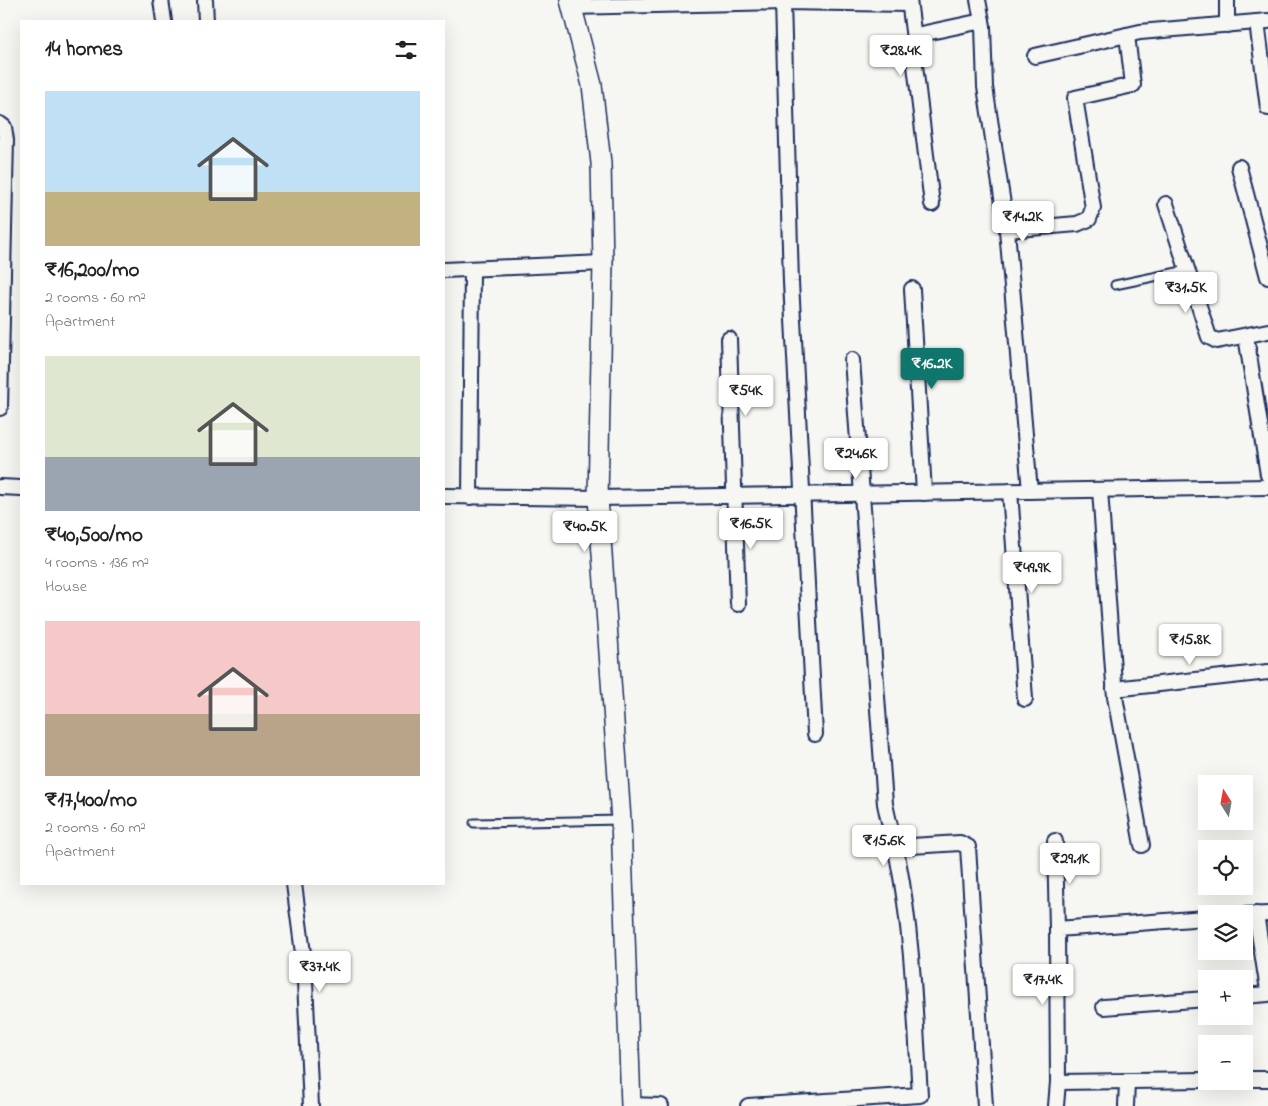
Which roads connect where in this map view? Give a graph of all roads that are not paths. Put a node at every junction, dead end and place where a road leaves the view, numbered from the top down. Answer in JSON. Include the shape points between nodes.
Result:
{"nodes":[{"id":1,"x":160,"y":0,"type":"edge"},
{"id":2,"x":205,"y":0,"type":"edge"},
{"id":3,"x":978,"y":0,"type":"edge"},
{"id":4,"x":1227,"y":0,"type":"edge"},
{"id":5,"x":783,"y":2,"type":"junction"},
{"id":6,"x":909,"y":2,"type":"edge"},
{"id":7,"x":570,"y":4,"type":"edge"},
{"id":8,"x":164,"y":20,"type":"edge"},
{"id":9,"x":206,"y":20,"type":"edge"},
{"id":10,"x":982,"y":21,"type":"junction"},
{"id":11,"x":1263,"y":22,"type":"edge"},
{"id":12,"x":1227,"y":25,"type":"junction"},
{"id":13,"x":1127,"y":35,"type":"junction"},
{"id":14,"x":914,"y":39,"type":"junction"},
{"id":15,"x":1035,"y":56,"type":"dead end"},
{"id":16,"x":1268,"y":108,"type":"edge"},
{"id":17,"x":0,"y":124,"type":"edge"},
{"id":18,"x":1239,"y":167,"type":"dead end"},
{"id":19,"x":932,"y":204,"type":"dead end"},
{"id":20,"x":1166,"y":204,"type":"dead end"},
{"id":21,"x":1007,"y":230,"type":"junction"},
{"id":22,"x":603,"y":263,"type":"junction"},
{"id":23,"x":445,"y":270,"type":"edge"},
{"id":24,"x":472,"y":270,"type":"junction"},
{"id":25,"x":1187,"y":270,"type":"junction"},
{"id":26,"x":1268,"y":278,"type":"edge"},
{"id":27,"x":1115,"y":285,"type":"dead end"},
{"id":28,"x":912,"y":289,"type":"dead end"},
{"id":29,"x":1268,"y":331,"type":"edge"},
{"id":30,"x":1246,"y":336,"type":"junction"},
{"id":31,"x":729,"y":339,"type":"dead end"},
{"id":32,"x":852,"y":360,"type":"dead end"},
{"id":33,"x":0,"y":408,"type":"edge"},
{"id":34,"x":1268,"y":475,"type":"edge"},
{"id":35,"x":0,"y":487,"type":"edge"},
{"id":36,"x":1268,"y":487,"type":"edge"},
{"id":37,"x":20,"y":488,"type":"edge"},
{"id":38,"x":1100,"y":490,"type":"junction"},
{"id":39,"x":1010,"y":491,"type":"junction"},
{"id":40,"x":1030,"y":491,"type":"junction"},
{"id":41,"x":924,"y":493,"type":"junction"},
{"id":42,"x":862,"y":494,"type":"junction"},
{"id":43,"x":801,"y":495,"type":"junction"},
{"id":44,"x":445,"y":496,"type":"edge"},
{"id":45,"x":470,"y":496,"type":"junction"},
{"id":46,"x":735,"y":496,"type":"junction"},
{"id":47,"x":598,"y":498,"type":"junction"},
{"id":48,"x":738,"y":604,"type":"dead end"},
{"id":49,"x":1268,"y":672,"type":"edge"},
{"id":50,"x":1114,"y":689,"type":"junction"},
{"id":51,"x":1025,"y":699,"type":"dead end"},
{"id":52,"x":815,"y":734,"type":"dead end"},
{"id":53,"x":621,"y":820,"type":"junction"},
{"id":54,"x":474,"y":823,"type":"dead end"},
{"id":55,"x":1055,"y":841,"type":"dead end"},
{"id":56,"x":1142,"y":845,"type":"dead end"},
{"id":57,"x":895,"y":847,"type":"junction"},
{"id":58,"x":294,"y":885,"type":"edge"},
{"id":59,"x":1256,"y":914,"type":"edge"},
{"id":60,"x":1198,"y":919,"type":"edge"},
{"id":61,"x":1057,"y":929,"type":"junction"},
{"id":62,"x":1268,"y":990,"type":"edge"},
{"id":63,"x":1268,"y":994,"type":"edge"},
{"id":64,"x":1253,"y":995,"type":"edge"},
{"id":65,"x":1198,"y":1000,"type":"edge"},
{"id":66,"x":1104,"y":1007,"type":"dead end"},
{"id":67,"x":1253,"y":1079,"type":"edge"},
{"id":68,"x":1268,"y":1079,"type":"edge"},
{"id":69,"x":1198,"y":1080,"type":"edge"},
{"id":70,"x":1058,"y":1082,"type":"junction"},
{"id":71,"x":1127,"y":1082,"type":"junction"},
{"id":72,"x":921,"y":1100,"type":"edge"},
{"id":73,"x":874,"y":1102,"type":"edge"},
{"id":74,"x":630,"y":1105,"type":"edge"},
{"id":75,"x":311,"y":1106,"type":"edge"},
{"id":76,"x":661,"y":1106,"type":"edge"},
{"id":77,"x":748,"y":1106,"type":"edge"},
{"id":78,"x":985,"y":1106,"type":"edge"},
{"id":79,"x":1056,"y":1106,"type":"edge"},
{"id":80,"x":1126,"y":1106,"type":"edge"}],
"edges":[{"from":1,"to":8,"type":"street"},
{"from":2,"to":9,"type":"street"},
{"from":3,"to":10,"type":"street"},
{"from":4,"to":12,"type":"street"},
{"from":5,"to":6,"type":"street"},
{"from":5,"to":7,"type":"street"},
{"from":5,"to":43,"type":"street"},
{"from":6,"to":14,"type":"street"},
{"from":7,"to":22,"type":"main road","via":[[592,85],[601,163]]},
{"from":10,"to":14,"type":"street","via":[[921,34]]},
{"from":10,"to":21,"type":"street","via":[[985,87]]},
{"from":11,"to":12,"type":"street"},
{"from":11,"to":16,"type":"street"},
{"from":12,"to":13,"type":"street"},
{"from":13,"to":15,"type":"street"},
{"from":13,"to":21,"type":"street","via":[[1133,85],[1075,98],[1093,208],[1089,219],[1077,224]]},
{"from":14,"to":19,"type":"street","via":[[912,50]]},
{"from":17,"to":33,"type":"street","via":[[4,127],[6,140]]},
{"from":18,"to":26,"type":"street"},
{"from":20,"to":25,"type":"street"},
{"from":21,"to":40,"type":"street"},
{"from":22,"to":24,"type":"street"},
{"from":22,"to":47,"type":"main road"},
{"from":23,"to":24,"type":"street"},
{"from":24,"to":45,"type":"street"},
{"from":25,"to":27,"type":"lane"},
{"from":25,"to":30,"type":"street","via":[[1209,337],[1217,341]]},
{"from":28,"to":41,"type":"street"},
{"from":29,"to":30,"type":"street"},
{"from":30,"to":34,"type":"street"},
{"from":31,"to":46,"type":"street"},
{"from":32,"to":42,"type":"street"},
{"from":35,"to":37,"type":"street"},
{"from":36,"to":38,"type":"street"},
{"from":38,"to":40,"type":"street"},
{"from":38,"to":50,"type":"street"},
{"from":39,"to":40,"type":"street"},
{"from":39,"to":41,"type":"street"},
{"from":39,"to":51,"type":"street"},
{"from":41,"to":42,"type":"street"},
{"from":42,"to":43,"type":"street"},
{"from":42,"to":57,"type":"street","via":[[885,804]]},
{"from":43,"to":46,"type":"street"},
{"from":43,"to":52,"type":"street"},
{"from":44,"to":45,"type":"street"},
{"from":45,"to":47,"type":"street"},
{"from":46,"to":47,"type":"street"},
{"from":46,"to":48,"type":"street"},
{"from":47,"to":53,"type":"main road"},
{"from":49,"to":50,"type":"street"},
{"from":50,"to":56,"type":"street"},
{"from":53,"to":54,"type":"lane"},
{"from":53,"to":74,"type":"main road"},
{"from":55,"to":61,"type":"street"},
{"from":57,"to":72,"type":"street","via":[[912,968]]},
{"from":57,"to":78,"type":"street","via":[[960,843],[968,847]]},
{"from":58,"to":75,"type":"street","via":[[304,960]]},
{"from":59,"to":62,"type":"street"},
{"from":60,"to":61,"type":"street"},
{"from":61,"to":70,"type":"street"},
{"from":63,"to":64,"type":"street"},
{"from":65,"to":66,"type":"street"},
{"from":67,"to":68,"type":"street"},
{"from":69,"to":71,"type":"street"},
{"from":70,"to":71,"type":"street"},
{"from":70,"to":79,"type":"street"},
{"from":71,"to":80,"type":"street"},
{"from":72,"to":73,"type":"street"},
{"from":73,"to":77,"type":"street"},
{"from":74,"to":76,"type":"street"}]}
